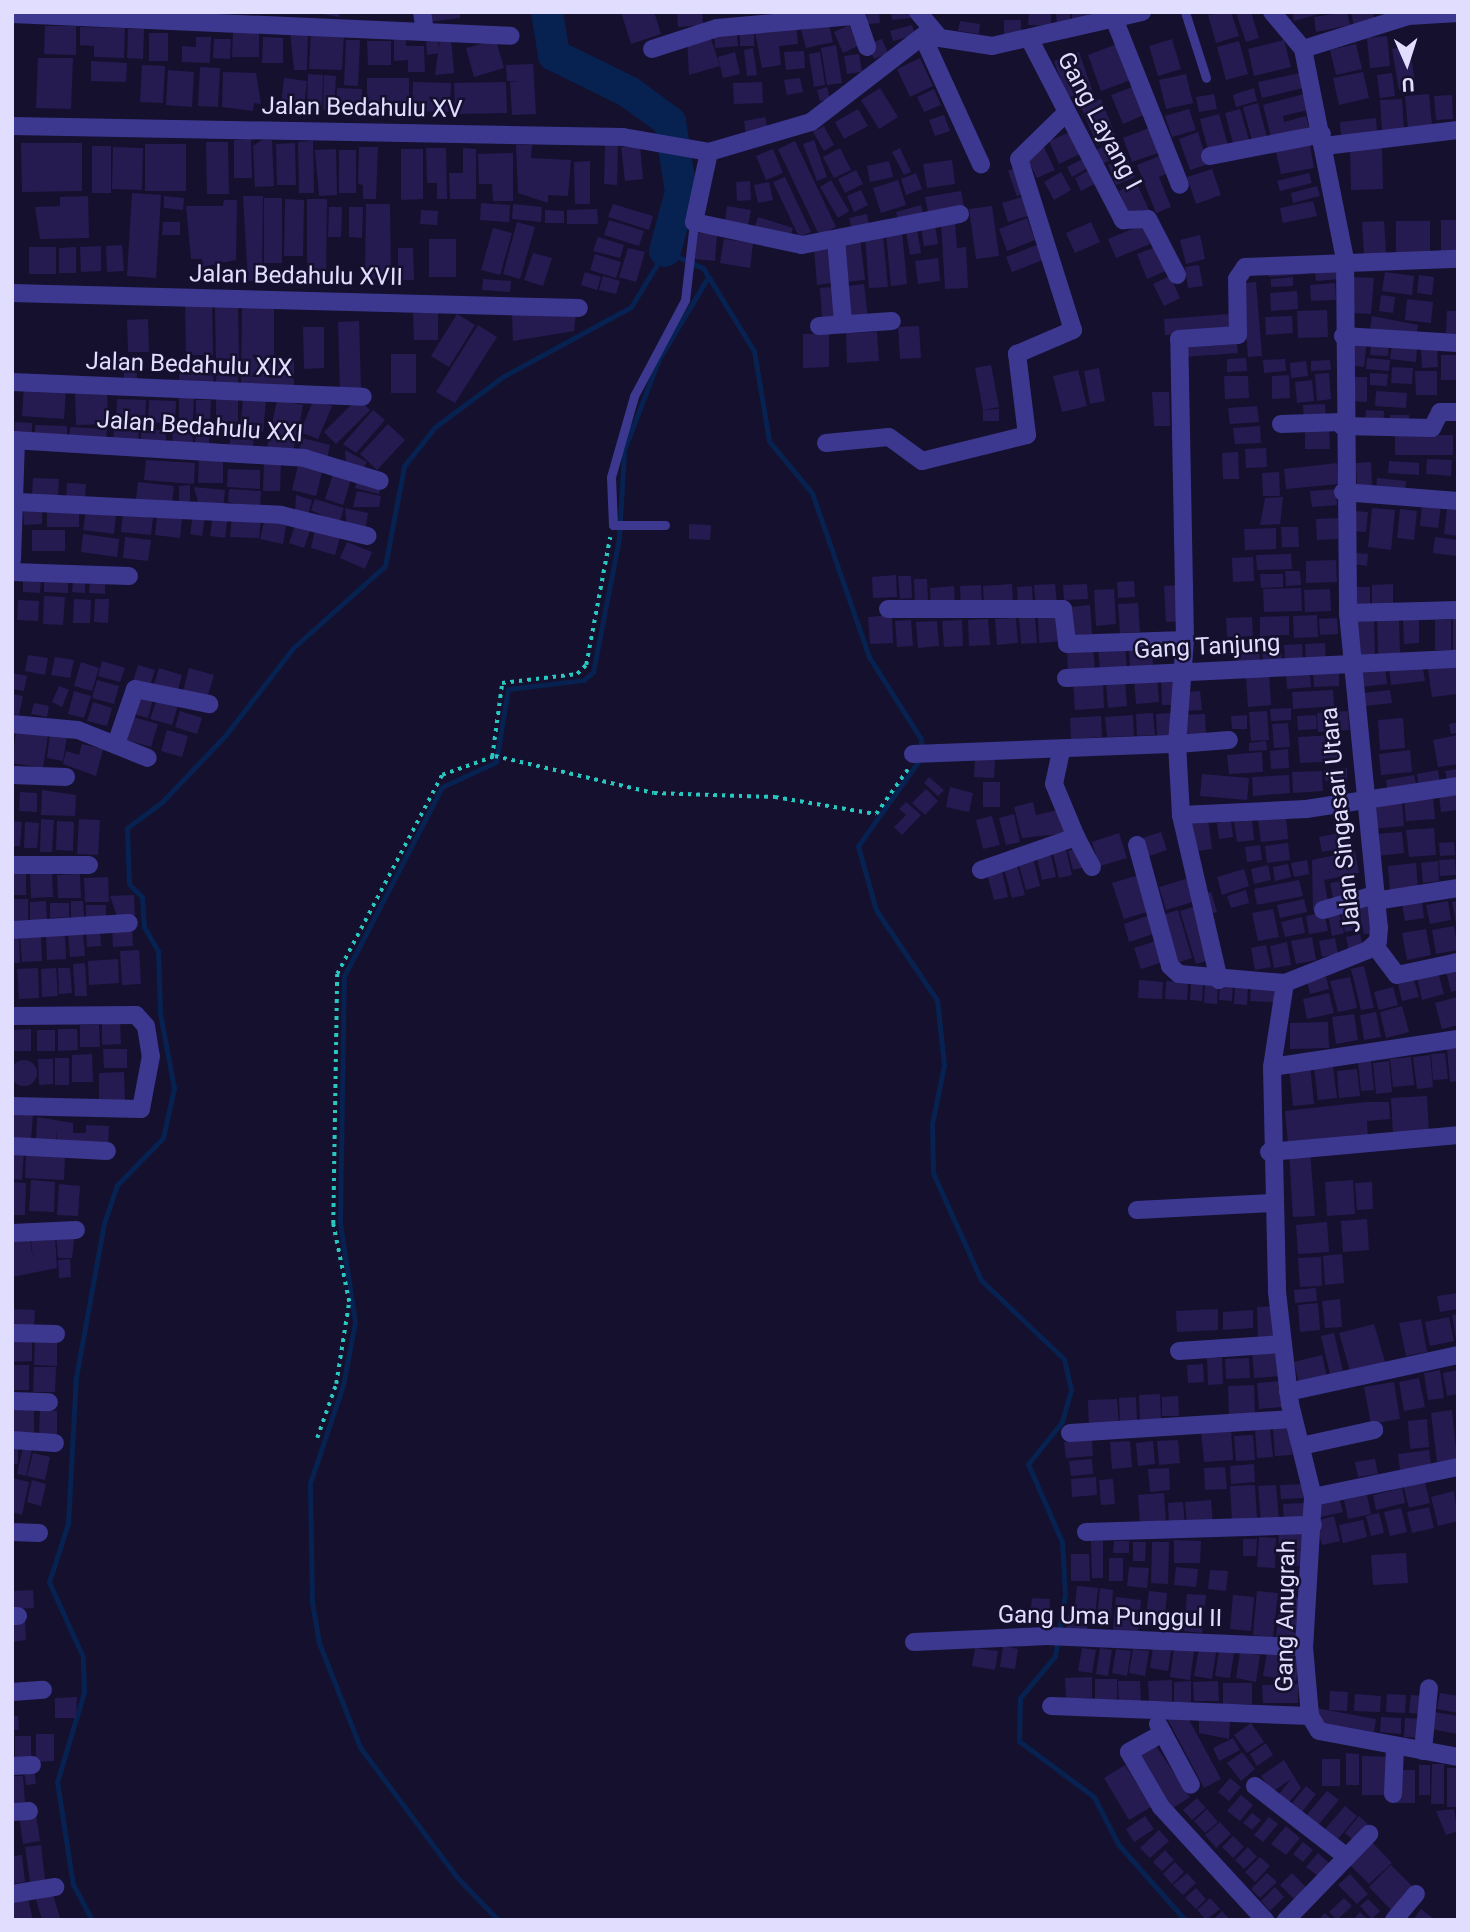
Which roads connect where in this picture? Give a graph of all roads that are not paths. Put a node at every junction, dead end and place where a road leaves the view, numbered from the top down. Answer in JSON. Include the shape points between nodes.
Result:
{"nodes":[{"id":1,"x":422,"y":12,"type":"edge"},
{"id":2,"x":918,"y":12,"type":"edge"},
{"id":3,"x":1142,"y":12,"type":"edge"},
{"id":4,"x":1185,"y":12,"type":"edge"},
{"id":5,"x":1272,"y":12,"type":"edge"},
{"id":6,"x":1458,"y":13,"type":"edge"},
{"id":7,"x":12,"y":14,"type":"edge"},
{"id":8,"x":855,"y":14,"type":"edge"},
{"id":9,"x":1408,"y":14,"type":"edge"},
{"id":10,"x":1091,"y":20,"type":"edge"},
{"id":11,"x":1115,"y":21,"type":"junction"},
{"id":12,"x":425,"y":32,"type":"junction"},
{"id":13,"x":926,"y":34,"type":"junction"},
{"id":14,"x":511,"y":36,"type":"dead end"},
{"id":15,"x":1030,"y":40,"type":"junction"},
{"id":16,"x":867,"y":47,"type":"dead end"},
{"id":17,"x":652,"y":49,"type":"dead end"},
{"id":18,"x":1303,"y":49,"type":"junction"},
{"id":19,"x":1206,"y":78,"type":"dead end"},
{"id":20,"x":1067,"y":112,"type":"junction"},
{"id":21,"x":12,"y":126,"type":"edge"},
{"id":22,"x":1458,"y":130,"type":"edge"},
{"id":23,"x":1323,"y":140,"type":"junction"},
{"id":24,"x":703,"y":150,"type":"junction"},
{"id":25,"x":1210,"y":156,"type":"dead end"},
{"id":26,"x":981,"y":164,"type":"dead end"},
{"id":27,"x":1180,"y":185,"type":"dead end"},
{"id":28,"x":960,"y":214,"type":"dead end"},
{"id":29,"x":694,"y":222,"type":"junction"},
{"id":30,"x":836,"y":239,"type":"junction"},
{"id":31,"x":1345,"y":259,"type":"junction"},
{"id":32,"x":1458,"y":259,"type":"edge"},
{"id":33,"x":1177,"y":275,"type":"dead end"},
{"id":34,"x":12,"y":293,"type":"edge"},
{"id":35,"x":579,"y":308,"type":"dead end"},
{"id":36,"x":892,"y":321,"type":"dead end"},
{"id":37,"x":843,"y":323,"type":"junction"},
{"id":38,"x":819,"y":326,"type":"dead end"},
{"id":39,"x":1343,"y":336,"type":"junction"},
{"id":40,"x":1458,"y":343,"type":"edge"},
{"id":41,"x":12,"y":383,"type":"edge"},
{"id":42,"x":363,"y":397,"type":"dead end"},
{"id":43,"x":1458,"y":412,"type":"edge"},
{"id":44,"x":1281,"y":424,"type":"dead end"},
{"id":45,"x":1342,"y":424,"type":"junction"},
{"id":46,"x":14,"y":440,"type":"edge"},
{"id":47,"x":826,"y":443,"type":"dead end"},
{"id":48,"x":380,"y":481,"type":"dead end"},
{"id":49,"x":1343,"y":492,"type":"junction"},
{"id":50,"x":1458,"y":501,"type":"edge"},
{"id":51,"x":18,"y":502,"type":"junction"},
{"id":52,"x":665,"y":525,"type":"dead end"},
{"id":53,"x":368,"y":536,"type":"dead end"},
{"id":54,"x":12,"y":560,"type":"edge"},
{"id":55,"x":12,"y":572,"type":"edge"},
{"id":56,"x":129,"y":576,"type":"dead end"},
{"id":57,"x":888,"y":609,"type":"dead end"},
{"id":58,"x":1458,"y":610,"type":"edge"},
{"id":59,"x":1348,"y":613,"type":"junction"},
{"id":60,"x":1185,"y":640,"type":"junction"},
{"id":61,"x":1458,"y":659,"type":"edge"},
{"id":62,"x":1351,"y":665,"type":"junction"},
{"id":63,"x":1182,"y":673,"type":"junction"},
{"id":64,"x":1066,"y":678,"type":"dead end"},
{"id":65,"x":209,"y":704,"type":"dead end"},
{"id":66,"x":12,"y":724,"type":"edge"},
{"id":67,"x":1229,"y":740,"type":"dead end"},
{"id":68,"x":116,"y":744,"type":"junction"},
{"id":69,"x":1177,"y":744,"type":"junction"},
{"id":70,"x":1061,"y":752,"type":"junction"},
{"id":71,"x":914,"y":754,"type":"road end"},
{"id":72,"x":148,"y":758,"type":"dead end"},
{"id":73,"x":12,"y":775,"type":"edge"},
{"id":74,"x":66,"y":777,"type":"dead end"},
{"id":75,"x":1458,"y":786,"type":"edge"},
{"id":76,"x":1362,"y":802,"type":"junction"},
{"id":77,"x":1181,"y":815,"type":"junction"},
{"id":78,"x":1076,"y":837,"type":"junction"},
{"id":79,"x":1137,"y":845,"type":"dead end"},
{"id":80,"x":12,"y":865,"type":"edge"},
{"id":81,"x":89,"y":865,"type":"dead end"},
{"id":82,"x":1092,"y":867,"type":"dead end"},
{"id":83,"x":981,"y":870,"type":"dead end"},
{"id":84,"x":1458,"y":888,"type":"edge"},
{"id":85,"x":1375,"y":898,"type":"junction"},
{"id":86,"x":1323,"y":910,"type":"dead end"},
{"id":87,"x":129,"y":923,"type":"dead end"},
{"id":88,"x":12,"y":930,"type":"edge"},
{"id":89,"x":1375,"y":946,"type":"junction"},
{"id":90,"x":1458,"y":962,"type":"edge"},
{"id":91,"x":1219,"y":980,"type":"junction"},
{"id":92,"x":1285,"y":983,"type":"junction"},
{"id":93,"x":12,"y":1016,"type":"edge"},
{"id":94,"x":1458,"y":1039,"type":"edge"},
{"id":95,"x":1272,"y":1067,"type":"junction"},
{"id":96,"x":12,"y":1106,"type":"edge"},
{"id":97,"x":1458,"y":1135,"type":"edge"},
{"id":98,"x":12,"y":1146,"type":"edge"},
{"id":99,"x":107,"y":1151,"type":"dead end"},
{"id":100,"x":1269,"y":1152,"type":"junction"},
{"id":101,"x":1272,"y":1203,"type":"junction"},
{"id":102,"x":1138,"y":1210,"type":"dead end"},
{"id":103,"x":76,"y":1230,"type":"dead end"},
{"id":104,"x":12,"y":1233,"type":"edge"},
{"id":105,"x":12,"y":1333,"type":"edge"},
{"id":106,"x":56,"y":1334,"type":"dead end"},
{"id":107,"x":1283,"y":1344,"type":"junction"},
{"id":108,"x":1179,"y":1351,"type":"dead end"},
{"id":109,"x":1458,"y":1355,"type":"edge"},
{"id":110,"x":1288,"y":1392,"type":"junction"},
{"id":111,"x":12,"y":1401,"type":"edge"},
{"id":112,"x":49,"y":1402,"type":"dead end"},
{"id":113,"x":1293,"y":1419,"type":"junction"},
{"id":114,"x":1374,"y":1430,"type":"dead end"},
{"id":115,"x":1070,"y":1433,"type":"dead end"},
{"id":116,"x":12,"y":1440,"type":"edge"},
{"id":117,"x":55,"y":1443,"type":"dead end"},
{"id":118,"x":1301,"y":1446,"type":"junction"},
{"id":119,"x":1458,"y":1467,"type":"edge"},
{"id":120,"x":1313,"y":1497,"type":"junction"},
{"id":121,"x":1313,"y":1525,"type":"junction"},
{"id":122,"x":12,"y":1532,"type":"edge"},
{"id":123,"x":1086,"y":1532,"type":"dead end"},
{"id":124,"x":39,"y":1533,"type":"dead end"},
{"id":125,"x":914,"y":1643,"type":"dead end"},
{"id":126,"x":1304,"y":1647,"type":"junction"},
{"id":127,"x":1429,"y":1688,"type":"dead end"},
{"id":128,"x":43,"y":1690,"type":"dead end"},
{"id":129,"x":12,"y":1692,"type":"edge"},
{"id":130,"x":1051,"y":1706,"type":"dead end"},
{"id":131,"x":1150,"y":1709,"type":"junction"},
{"id":132,"x":1310,"y":1716,"type":"junction"},
{"id":133,"x":1163,"y":1733,"type":"junction"},
{"id":134,"x":1395,"y":1748,"type":"junction"},
{"id":135,"x":1423,"y":1751,"type":"junction"},
{"id":136,"x":1458,"y":1757,"type":"edge"},
{"id":137,"x":32,"y":1765,"type":"dead end"},
{"id":138,"x":12,"y":1766,"type":"edge"},
{"id":139,"x":1191,"y":1786,"type":"dead end"},
{"id":140,"x":1255,"y":1786,"type":"dead end"},
{"id":141,"x":1393,"y":1794,"type":"dead end"},
{"id":142,"x":1369,"y":1834,"type":"dead end"},
{"id":143,"x":1347,"y":1857,"type":"junction"},
{"id":144,"x":55,"y":1887,"type":"dead end"},
{"id":145,"x":12,"y":1894,"type":"edge"},
{"id":146,"x":1416,"y":1894,"type":"dead end"},
{"id":147,"x":1265,"y":1920,"type":"edge"},
{"id":148,"x":1286,"y":1920,"type":"edge"},
{"id":149,"x":1394,"y":1920,"type":"edge"}],
"edges":[{"from":1,"to":12,"type":"street"},
{"from":2,"to":13,"type":"street"},
{"from":3,"to":11,"type":"street"},
{"from":4,"to":19,"type":"lane"},
{"from":5,"to":18,"type":"street"},
{"from":6,"to":9,"type":"street"},
{"from":7,"to":12,"type":"street"},
{"from":8,"to":16,"type":"street"},
{"from":8,"to":17,"type":"street","via":[[717,28]]},
{"from":9,"to":18,"type":"street"},
{"from":10,"to":11,"type":"street"},
{"from":10,"to":15,"type":"street"},
{"from":11,"to":27,"type":"street"},
{"from":12,"to":14,"type":"street"},
{"from":13,"to":15,"type":"street","via":[[992,46]]},
{"from":13,"to":24,"type":"street","via":[[811,122]]},
{"from":13,"to":26,"type":"street"},
{"from":15,"to":20,"type":"street","name":"Gang Layang I"},
{"from":18,"to":23,"type":"street","name":"Jalan Singasari Utara"},
{"from":20,"to":33,"type":"street","name":"Gang Layang I","via":[[1123,220],[1148,219]]},
{"from":20,"to":47,"type":"street","via":[[1019,159],[1073,330],[1017,354],[1027,435],[922,461],[889,437]]},
{"from":21,"to":24,"type":"street","name":"Jalan Bedahulu XV","via":[[668,141]]},
{"from":22,"to":23,"type":"street"},
{"from":23,"to":25,"type":"street"},
{"from":23,"to":31,"type":"street","name":"Jalan Singasari Utara"},
{"from":24,"to":29,"type":"street"},
{"from":28,"to":30,"type":"street"},
{"from":29,"to":30,"type":"street","via":[[802,245]]},
{"from":29,"to":52,"type":"lane","via":[[684,305],[634,396],[611,477],[618,526]]},
{"from":30,"to":37,"type":"street"},
{"from":31,"to":32,"type":"street"},
{"from":31,"to":39,"type":"street","name":"Jalan Singasari Utara"},
{"from":31,"to":60,"type":"street","via":[[1240,269],[1239,333],[1179,339]]},
{"from":34,"to":35,"type":"street","name":"Jalan Bedahulu XVII"},
{"from":36,"to":37,"type":"street"},
{"from":37,"to":38,"type":"street"},
{"from":39,"to":40,"type":"street"},
{"from":39,"to":45,"type":"street","name":"Jalan Singasari Utara"},
{"from":41,"to":42,"type":"street","name":"Jalan Bedahulu XIX"},
{"from":43,"to":45,"type":"street","via":[[1440,412],[1433,428]]},
{"from":44,"to":45,"type":"street"},
{"from":45,"to":49,"type":"street","name":"Jalan Singasari Utara"},
{"from":46,"to":48,"type":"street","name":"Jalan Bedahulu XXI","via":[[304,458]]},
{"from":46,"to":51,"type":"street"},
{"from":49,"to":50,"type":"street"},
{"from":49,"to":59,"type":"street","name":"Jalan Singasari Utara"},
{"from":51,"to":53,"type":"street","via":[[281,515]]},
{"from":51,"to":54,"type":"street"},
{"from":55,"to":56,"type":"street"},
{"from":57,"to":60,"type":"street","via":[[1063,609],[1068,644]]},
{"from":58,"to":59,"type":"street"},
{"from":59,"to":62,"type":"street","name":"Jalan Singasari Utara"},
{"from":60,"to":63,"type":"street"},
{"from":61,"to":62,"type":"street","name":"Gang Tanjung"},
{"from":62,"to":63,"type":"street","name":"Gang Tanjung"},
{"from":62,"to":76,"type":"street","name":"Jalan Singasari Utara"},
{"from":63,"to":64,"type":"street","name":"Gang Tanjung"},
{"from":63,"to":69,"type":"street"},
{"from":65,"to":68,"type":"street","via":[[135,689]]},
{"from":66,"to":68,"type":"street","via":[[78,730]]},
{"from":67,"to":69,"type":"street"},
{"from":68,"to":72,"type":"street"},
{"from":69,"to":70,"type":"street"},
{"from":69,"to":77,"type":"street"},
{"from":70,"to":71,"type":"street","via":[[936,750]]},
{"from":70,"to":78,"type":"street","via":[[1054,783]]},
{"from":73,"to":74,"type":"street"},
{"from":75,"to":76,"type":"street"},
{"from":76,"to":77,"type":"street"},
{"from":76,"to":85,"type":"street","name":"Jalan Singasari Utara"},
{"from":77,"to":91,"type":"street"},
{"from":78,"to":82,"type":"street"},
{"from":78,"to":83,"type":"street"},
{"from":79,"to":91,"type":"street","via":[[1170,966],[1182,976]]},
{"from":80,"to":81,"type":"street"},
{"from":84,"to":85,"type":"street"},
{"from":85,"to":86,"type":"street"},
{"from":85,"to":89,"type":"street","name":"Jalan Singasari Utara"},
{"from":87,"to":88,"type":"street"},
{"from":89,"to":90,"type":"street","via":[[1397,975]]},
{"from":89,"to":92,"type":"street","name":"Jalan Singasari Utara"},
{"from":91,"to":92,"type":"street"},
{"from":92,"to":95,"type":"street"},
{"from":93,"to":96,"type":"street","via":[[136,1015],[146,1026],[151,1055],[141,1109]]},
{"from":94,"to":95,"type":"street"},
{"from":95,"to":100,"type":"street"},
{"from":97,"to":100,"type":"street"},
{"from":98,"to":99,"type":"street"},
{"from":100,"to":101,"type":"street"},
{"from":101,"to":102,"type":"street"},
{"from":101,"to":107,"type":"street"},
{"from":103,"to":104,"type":"street"},
{"from":105,"to":106,"type":"street"},
{"from":107,"to":108,"type":"street"},
{"from":107,"to":110,"type":"street"},
{"from":109,"to":110,"type":"street"},
{"from":110,"to":113,"type":"street"},
{"from":111,"to":112,"type":"street"},
{"from":113,"to":115,"type":"street"},
{"from":113,"to":118,"type":"street"},
{"from":114,"to":118,"type":"street"},
{"from":116,"to":117,"type":"street"},
{"from":118,"to":120,"type":"street"},
{"from":119,"to":120,"type":"street"},
{"from":120,"to":121,"type":"street"},
{"from":121,"to":123,"type":"street"},
{"from":121,"to":126,"type":"street","name":"Gang Anugrah"},
{"from":122,"to":124,"type":"street"},
{"from":125,"to":126,"type":"street","name":"Gang Uma Punggul II","via":[[1047,1636]]},
{"from":126,"to":132,"type":"street","name":"Gang Anugrah"},
{"from":127,"to":135,"type":"street"},
{"from":128,"to":129,"type":"street"},
{"from":130,"to":131,"type":"street"},
{"from":131,"to":132,"type":"street"},
{"from":131,"to":133,"type":"street"},
{"from":132,"to":134,"type":"street","name":"Gang Anugrah","via":[[1319,1731]]},
{"from":133,"to":139,"type":"street"},
{"from":133,"to":147,"type":"street","via":[[1129,1752],[1168,1815]]},
{"from":134,"to":135,"type":"street","name":"Gang Anugrah"},
{"from":134,"to":141,"type":"street"},
{"from":135,"to":136,"type":"street","name":"Gang Anugrah"},
{"from":137,"to":138,"type":"street"},
{"from":140,"to":143,"type":"street"},
{"from":142,"to":143,"type":"street"},
{"from":143,"to":148,"type":"street"},
{"from":144,"to":145,"type":"street"},
{"from":146,"to":149,"type":"street"}]}
